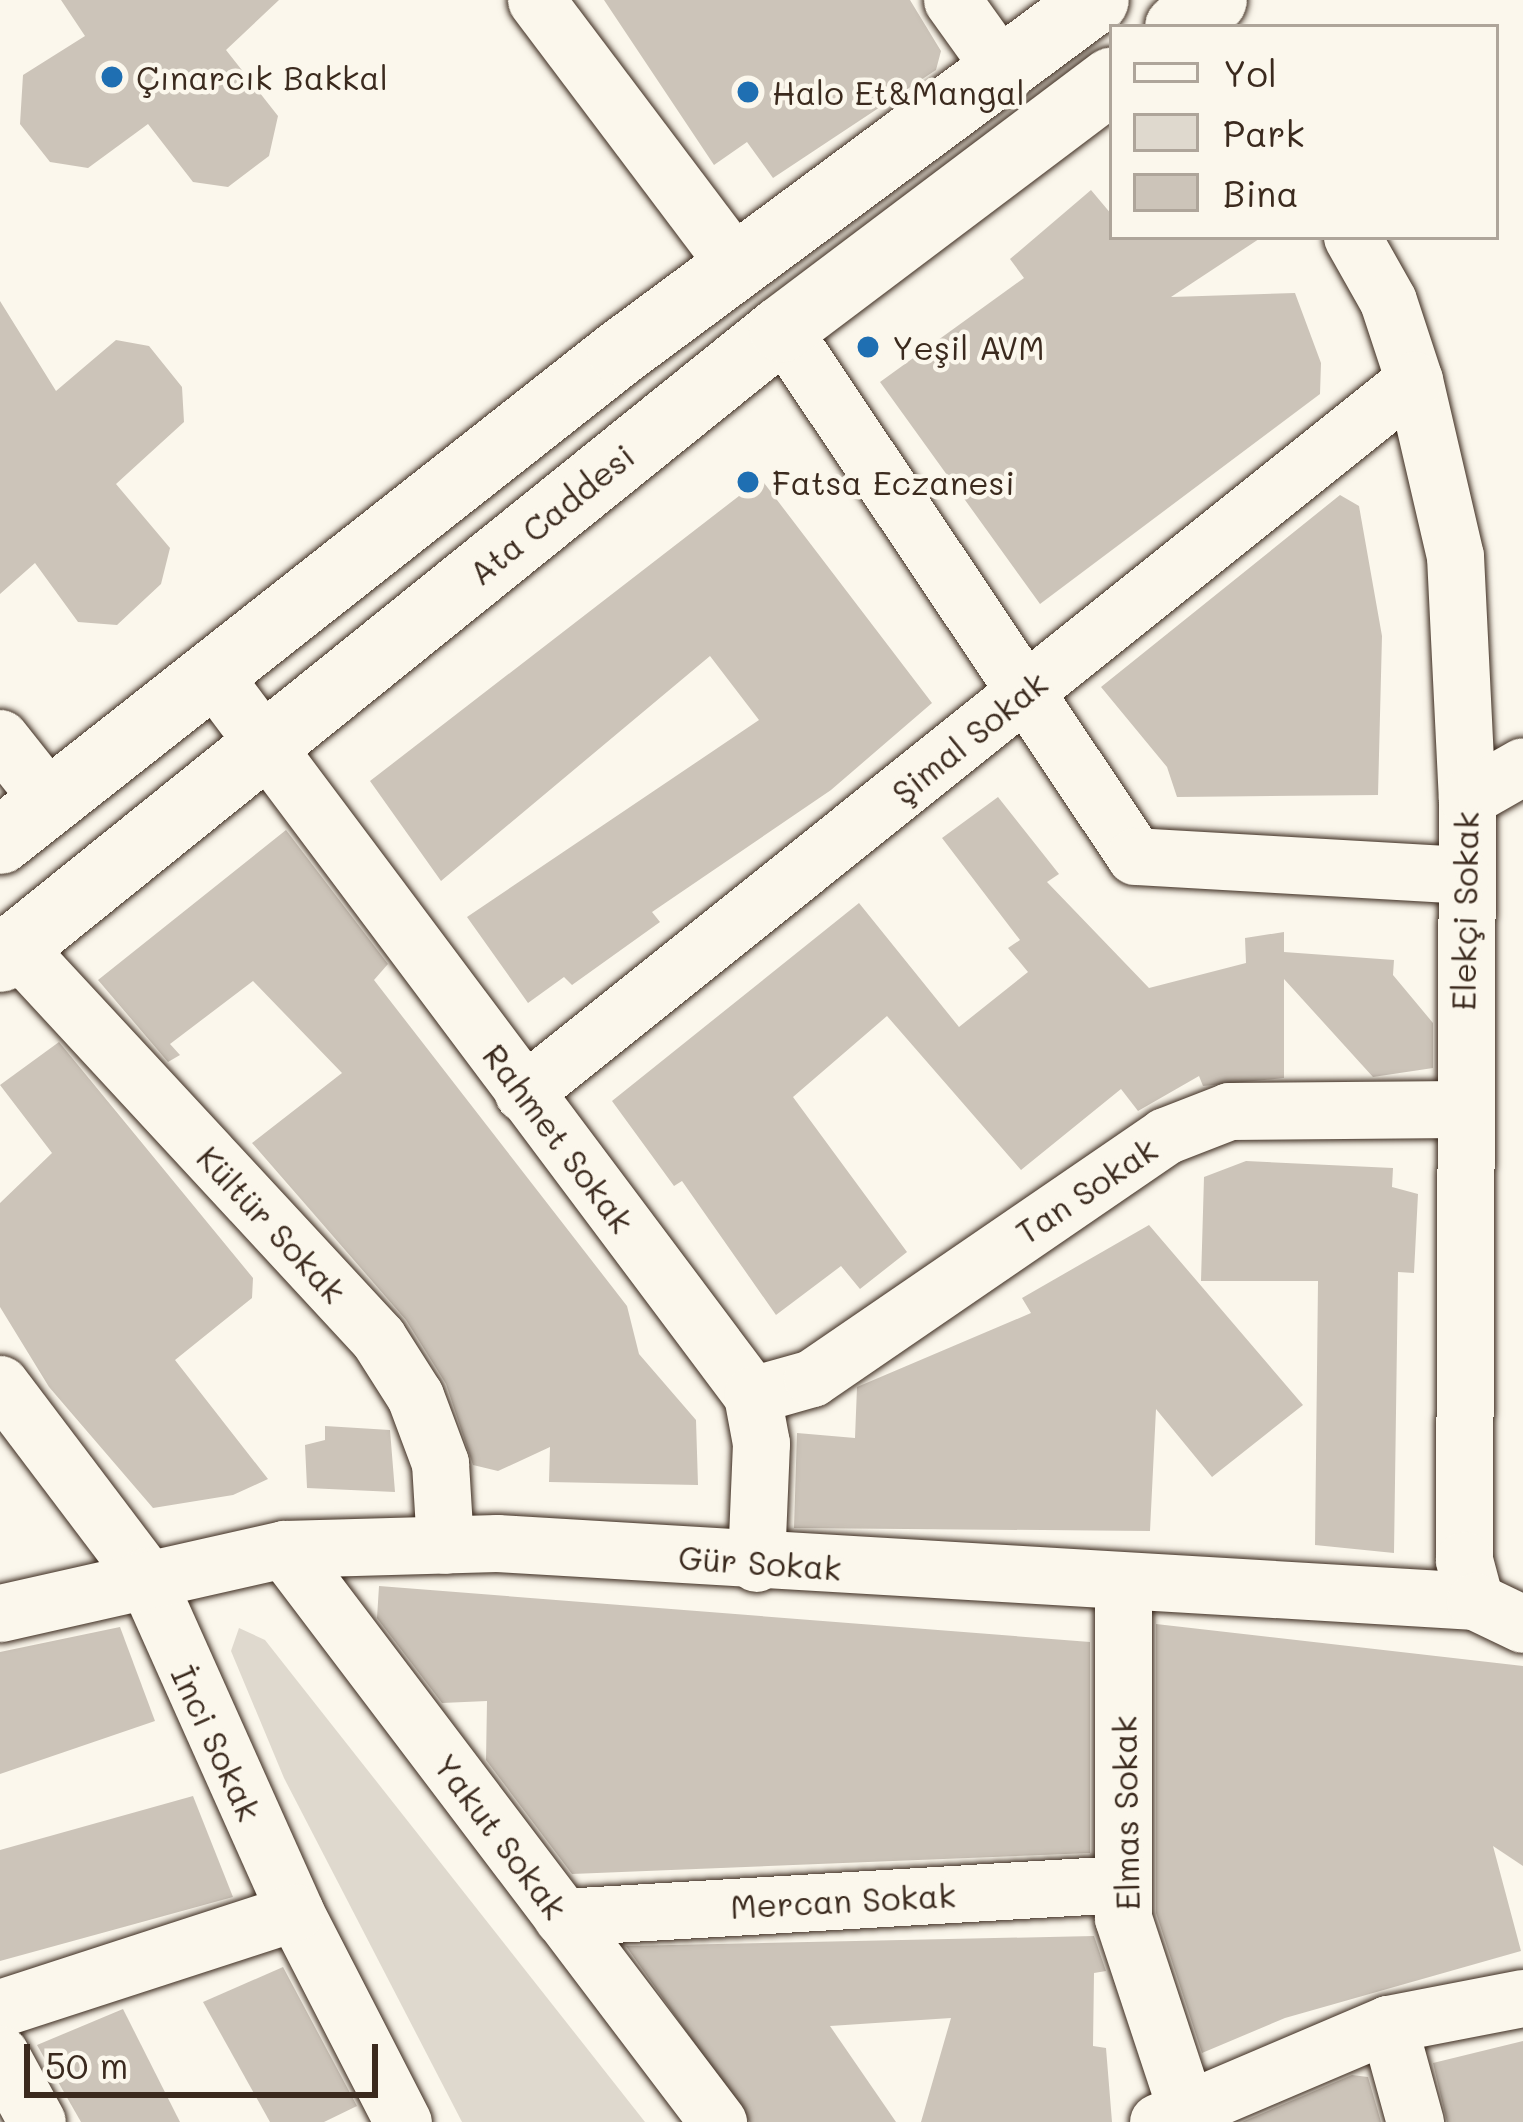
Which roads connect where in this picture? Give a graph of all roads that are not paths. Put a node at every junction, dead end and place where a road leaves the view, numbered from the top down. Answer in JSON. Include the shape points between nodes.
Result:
{"nodes":[{"id":1,"x":536,"y":0,"type":"edge"},
{"id":2,"x":952,"y":0,"type":"edge"},
{"id":3,"x":1096,"y":0,"type":"edge"},
{"id":4,"x":1004,"y":74,"type":"junction"},
{"id":5,"x":1109,"y":82,"type":"edge"},
{"id":6,"x":1353,"y":240,"type":"edge"},
{"id":7,"x":737,"y":267,"type":"junction"},
{"id":8,"x":782,"y":329,"type":"junction"},
{"id":9,"x":1414,"y":380,"type":"junction"},
{"id":10,"x":212,"y":674,"type":"junction"},
{"id":11,"x":1025,"y":692,"type":"junction"},
{"id":12,"x":0,"y":738,"type":"edge"},
{"id":13,"x":268,"y":742,"type":"junction"},
{"id":14,"x":1523,"y":766,"type":"edge"},
{"id":15,"x":1467,"y":798,"type":"junction"},
{"id":16,"x":25,"y":821,"type":"edge"},
{"id":17,"x":1460,"y":875,"type":"junction"},
{"id":18,"x":8,"y":953,"type":"edge"},
{"id":19,"x":523,"y":1093,"type":"junction"},
{"id":20,"x":1460,"y":1109,"type":"junction"},
{"id":21,"x":0,"y":1384,"type":"edge"},
{"id":22,"x":752,"y":1395,"type":"junction"},
{"id":23,"x":445,"y":1545,"type":"junction"},
{"id":24,"x":284,"y":1549,"type":"junction"},
{"id":25,"x":756,"y":1563,"type":"junction"},
{"id":26,"x":145,"y":1576,"type":"junction"},
{"id":27,"x":1123,"y":1583,"type":"junction"},
{"id":28,"x":1499,"y":1612,"type":"edge"},
{"id":29,"x":0,"y":1613,"type":"edge"},
{"id":30,"x":1123,"y":1884,"type":"junction"},
{"id":31,"x":295,"y":1912,"type":"junction"},
{"id":32,"x":562,"y":1916,"type":"junction"},
{"id":33,"x":1523,"y":1998,"type":"edge"},
{"id":34,"x":0,"y":2008,"type":"edge"},
{"id":35,"x":1388,"y":2024,"type":"junction"},
{"id":36,"x":0,"y":2054,"type":"edge"},
{"id":37,"x":1172,"y":2114,"type":"edge"},
{"id":38,"x":38,"y":2122,"type":"edge"},
{"id":39,"x":403,"y":2122,"type":"edge"},
{"id":40,"x":718,"y":2122,"type":"edge"},
{"id":41,"x":1415,"y":2122,"type":"edge"}],
"edges":[{"from":1,"to":7,"type":"street"},
{"from":2,"to":4,"type":"street"},
{"from":3,"to":4,"type":"main road"},
{"from":4,"to":7,"type":"main road"},
{"from":5,"to":8,"type":"main road","name":"Ata Caddesi"},
{"from":6,"to":9,"type":"street","name":"Elekçi Sokak"},
{"from":7,"to":8,"type":"main road"},
{"from":7,"to":10,"type":"main road"},
{"from":8,"to":11,"type":"street"},
{"from":8,"to":13,"type":"main road","name":"Ata Caddesi"},
{"from":9,"to":11,"type":"street","name":"Şimal Sokak"},
{"from":9,"to":15,"type":"street","name":"Elekçi Sokak","via":[[1455,556]]},
{"from":10,"to":13,"type":"street","name":"Rahmet Sokak"},
{"from":10,"to":16,"type":"main road"},
{"from":11,"to":17,"type":"street","via":[[1135,856]]},
{"from":11,"to":19,"type":"street","name":"Şimal Sokak"},
{"from":12,"to":16,"type":"street"},
{"from":13,"to":18,"type":"main road","name":"Ata Caddesi"},
{"from":13,"to":19,"type":"street","name":"Rahmet Sokak"},
{"from":14,"to":15,"type":"street"},
{"from":15,"to":17,"type":"street","name":"Elekçi Sokak"},
{"from":17,"to":20,"type":"street","name":"Elekçi Sokak"},
{"from":18,"to":23,"type":"street","name":"Kültür Sokak","via":[[378,1338],[415,1396],[440,1463]]},
{"from":19,"to":22,"type":"street","name":"Rahmet Sokak"},
{"from":20,"to":22,"type":"street","name":"Tan Sokak","via":[[1229,1112],[1166,1136],[812,1378]]},
{"from":20,"to":28,"type":"street","name":"Elekçi Sokak","via":[[1464,1560]]},
{"from":21,"to":26,"type":"street","name":"İnci Sokak"},
{"from":22,"to":25,"type":"street","name":"Rahmet Sokak","via":[[761,1443]]},
{"from":23,"to":24,"type":"street","name":"Gür Sokak"},
{"from":23,"to":25,"type":"street","name":"Gür Sokak"},
{"from":24,"to":26,"type":"street","name":"Gür Sokak"},
{"from":24,"to":32,"type":"street","name":"Yakut Sokak"},
{"from":25,"to":27,"type":"street","name":"Gür Sokak"},
{"from":26,"to":29,"type":"street","name":"Gür Sokak"},
{"from":26,"to":31,"type":"street","name":"İnci Sokak"},
{"from":27,"to":28,"type":"street","name":"Gür Sokak"},
{"from":27,"to":30,"type":"street","name":"Elmas Sokak"},
{"from":30,"to":32,"type":"street","name":"Mercan Sokak"},
{"from":30,"to":37,"type":"street","name":"Elmas Sokak","via":[[1123,1918]]},
{"from":31,"to":34,"type":"street"},
{"from":31,"to":39,"type":"street","name":"İnci Sokak"},
{"from":32,"to":40,"type":"street","name":"Yakut Sokak"},
{"from":33,"to":35,"type":"street"},
{"from":35,"to":37,"type":"street"},
{"from":35,"to":41,"type":"street"},
{"from":36,"to":38,"type":"street"}]}
